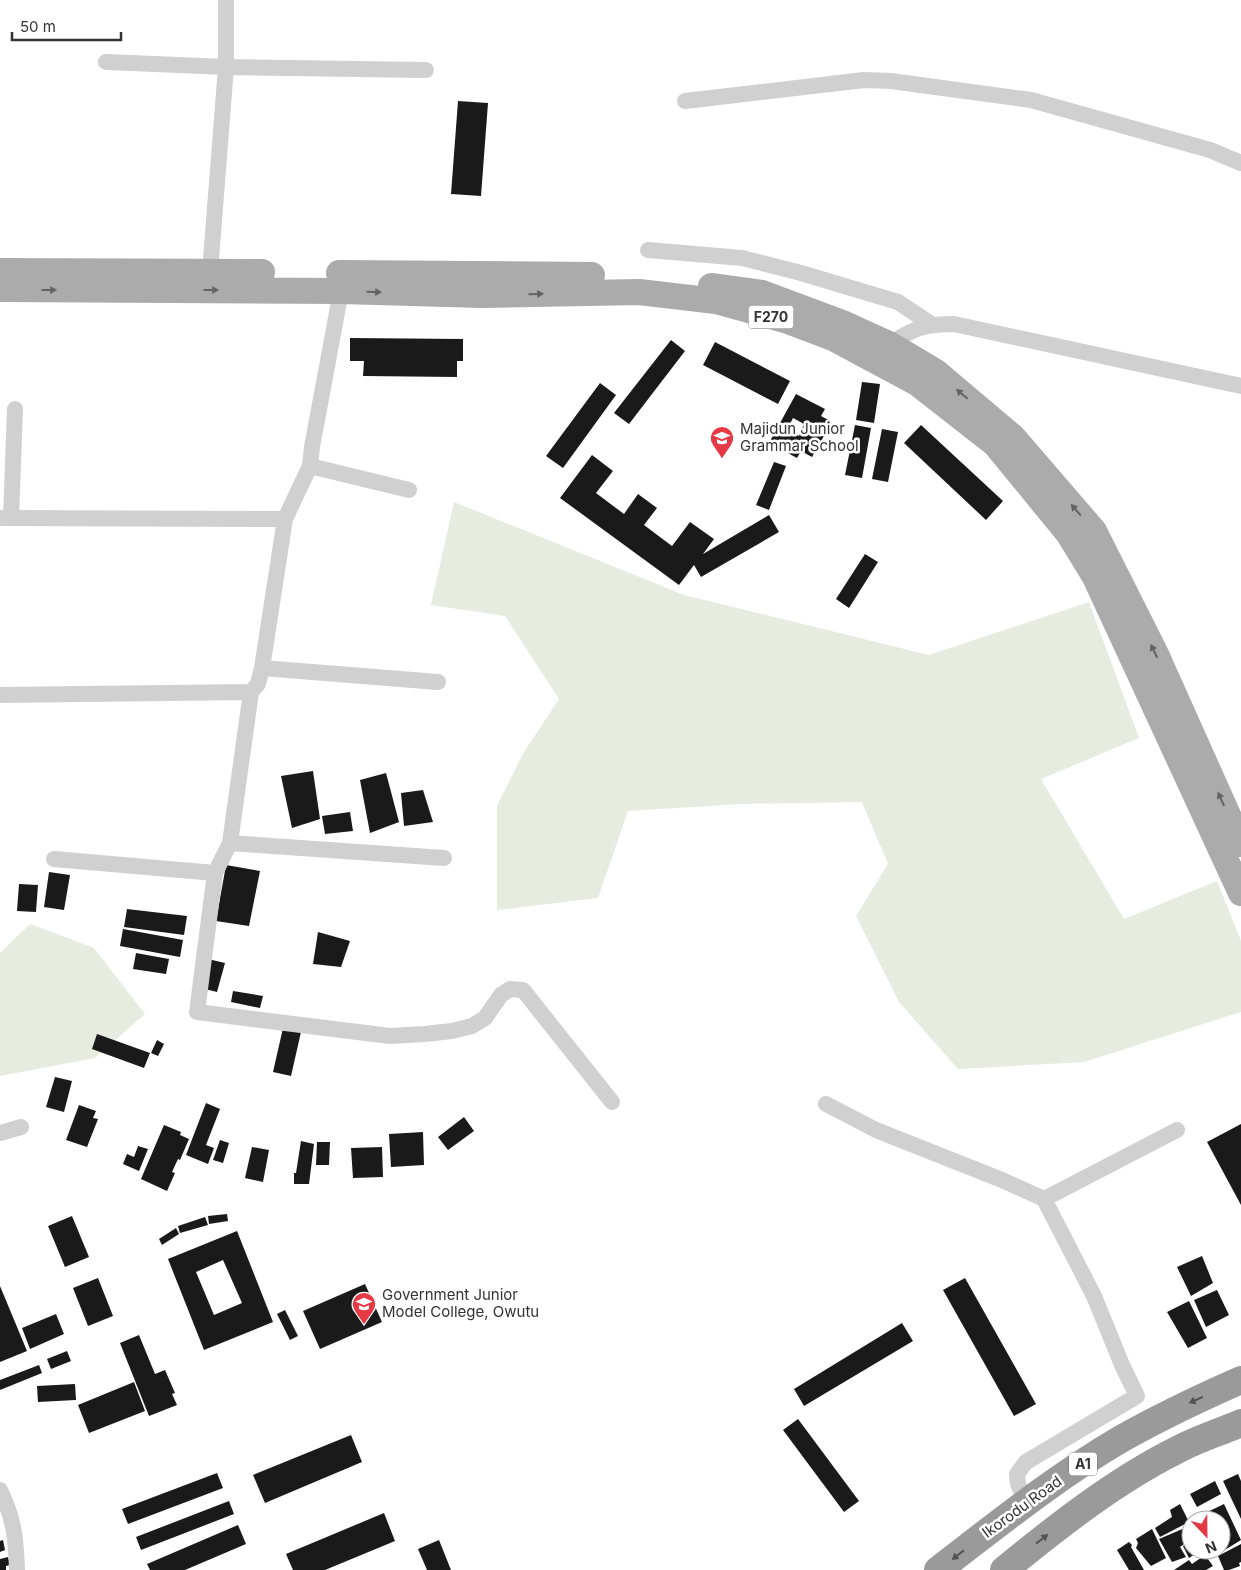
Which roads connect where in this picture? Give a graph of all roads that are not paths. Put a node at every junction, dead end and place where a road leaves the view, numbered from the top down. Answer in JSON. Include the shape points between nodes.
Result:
{"nodes":[{"id":1,"x":226,"y":0,"type":"edge"},
{"id":2,"x":106,"y":62,"type":"dead end"},
{"id":3,"x":226,"y":67,"type":"junction"},
{"id":4,"x":426,"y":70,"type":"dead end"},
{"id":5,"x":685,"y":101,"type":"dead end"},
{"id":6,"x":1241,"y":163,"type":"edge"},
{"id":7,"x":648,"y":250,"type":"dead end"},
{"id":8,"x":0,"y":271,"type":"edge"},
{"id":9,"x":210,"y":272,"type":"junction"},
{"id":10,"x":482,"y":284,"type":"junction"},
{"id":11,"x":0,"y":290,"type":"edge"},
{"id":12,"x":341,"y":291,"type":"junction"},
{"id":13,"x":931,"y":324,"type":"junction"},
{"id":14,"x":889,"y":344,"type":"junction"},
{"id":15,"x":1241,"y":386,"type":"edge"},
{"id":16,"x":14,"y":409,"type":"dead end"},
{"id":17,"x":310,"y":466,"type":"junction"},
{"id":18,"x":409,"y":490,"type":"dead end"},
{"id":19,"x":5,"y":518,"type":"edge"},
{"id":20,"x":285,"y":518,"type":"junction"},
{"id":21,"x":262,"y":668,"type":"junction"},
{"id":22,"x":438,"y":682,"type":"dead end"},
{"id":23,"x":251,"y":692,"type":"junction"},
{"id":24,"x":0,"y":695,"type":"edge"},
{"id":25,"x":230,"y":843,"type":"junction"},
{"id":26,"x":1241,"y":844,"type":"edge"},
{"id":27,"x":444,"y":858,"type":"dead end"},
{"id":28,"x":54,"y":859,"type":"dead end"},
{"id":29,"x":215,"y":873,"type":"junction"},
{"id":30,"x":1241,"y":893,"type":"edge"},
{"id":31,"x":612,"y":1102,"type":"dead end"},
{"id":32,"x":826,"y":1104,"type":"dead end"},
{"id":33,"x":21,"y":1126,"type":"dead end"},
{"id":34,"x":1177,"y":1130,"type":"dead end"},
{"id":35,"x":0,"y":1133,"type":"edge"},
{"id":36,"x":1044,"y":1199,"type":"junction"},
{"id":37,"x":1241,"y":1380,"type":"edge"},
{"id":38,"x":1241,"y":1423,"type":"edge"},
{"id":39,"x":0,"y":1490,"type":"edge"},
{"id":40,"x":1026,"y":1502,"type":"junction"},
{"id":41,"x":17,"y":1570,"type":"edge"},
{"id":42,"x":938,"y":1570,"type":"edge"},
{"id":43,"x":1004,"y":1570,"type":"edge"}],
"edges":[{"from":1,"to":3,"type":"street"},
{"from":2,"to":3,"type":"street"},
{"from":3,"to":4,"type":"street"},
{"from":3,"to":9,"type":"street"},
{"from":5,"to":6,"type":"street","via":[[864,80],[891,81],[1031,100],[1210,150]]},
{"from":7,"to":13,"type":"street","via":[[742,258],[801,273],[898,302]]},
{"from":8,"to":9,"type":"main road","number":"F270"},
{"from":9,"to":10,"type":"main road","number":"F270"},
{"from":12,"to":10,"type":"main road","number":"F270","one_way":true},
{"from":10,"to":14,"type":"main road","number":"F270","via":[[640,276],[762,292]]},
{"from":10,"to":30,"type":"main road","number":"F270","one_way":true,"via":[[640,292],[716,301],[788,321],[834,338],[917,383],[995,444],[1068,532],[1095,577]]},
{"from":11,"to":12,"type":"main road","number":"F270","one_way":true},
{"from":12,"to":17,"type":"street"},
{"from":13,"to":14,"type":"street","via":[[912,330]]},
{"from":13,"to":15,"type":"street","via":[[954,324]]},
{"from":26,"to":14,"type":"main road","number":"F270","one_way":true,"via":[[1155,652],[1094,531],[1013,437],[936,372]]},
{"from":16,"to":19,"type":"street"},
{"from":17,"to":18,"type":"street"},
{"from":17,"to":20,"type":"street"},
{"from":19,"to":20,"type":"street"},
{"from":20,"to":21,"type":"street"},
{"from":21,"to":22,"type":"street"},
{"from":21,"to":23,"type":"street","via":[[258,684]]},
{"from":23,"to":24,"type":"street"},
{"from":23,"to":25,"type":"street"},
{"from":25,"to":27,"type":"street"},
{"from":25,"to":29,"type":"street"},
{"from":28,"to":29,"type":"street"},
{"from":29,"to":31,"type":"street","via":[[197,1012],[390,1036],[425,1034],[472,1026],[485,1018],[501,995],[510,989],[523,990]]},
{"from":32,"to":36,"type":"street","via":[[876,1130]]},
{"from":33,"to":35,"type":"street"},
{"from":34,"to":36,"type":"street"},
{"from":36,"to":40,"type":"street","via":[[1094,1296],[1137,1396],[1026,1462],[1017,1474]]},
{"from":37,"to":40,"type":"highway","name":"Ikorodu Road","number":"A1","one_way":true,"via":[[1189,1403],[1121,1440]]},
{"from":43,"to":38,"type":"highway","number":"A1","one_way":true,"via":[[1084,1508],[1136,1473],[1178,1449]]},
{"from":39,"to":41,"type":"street","via":[[13,1521]]},
{"from":40,"to":42,"type":"highway","name":"Ikorodu Road","number":"A1","one_way":true}]}
